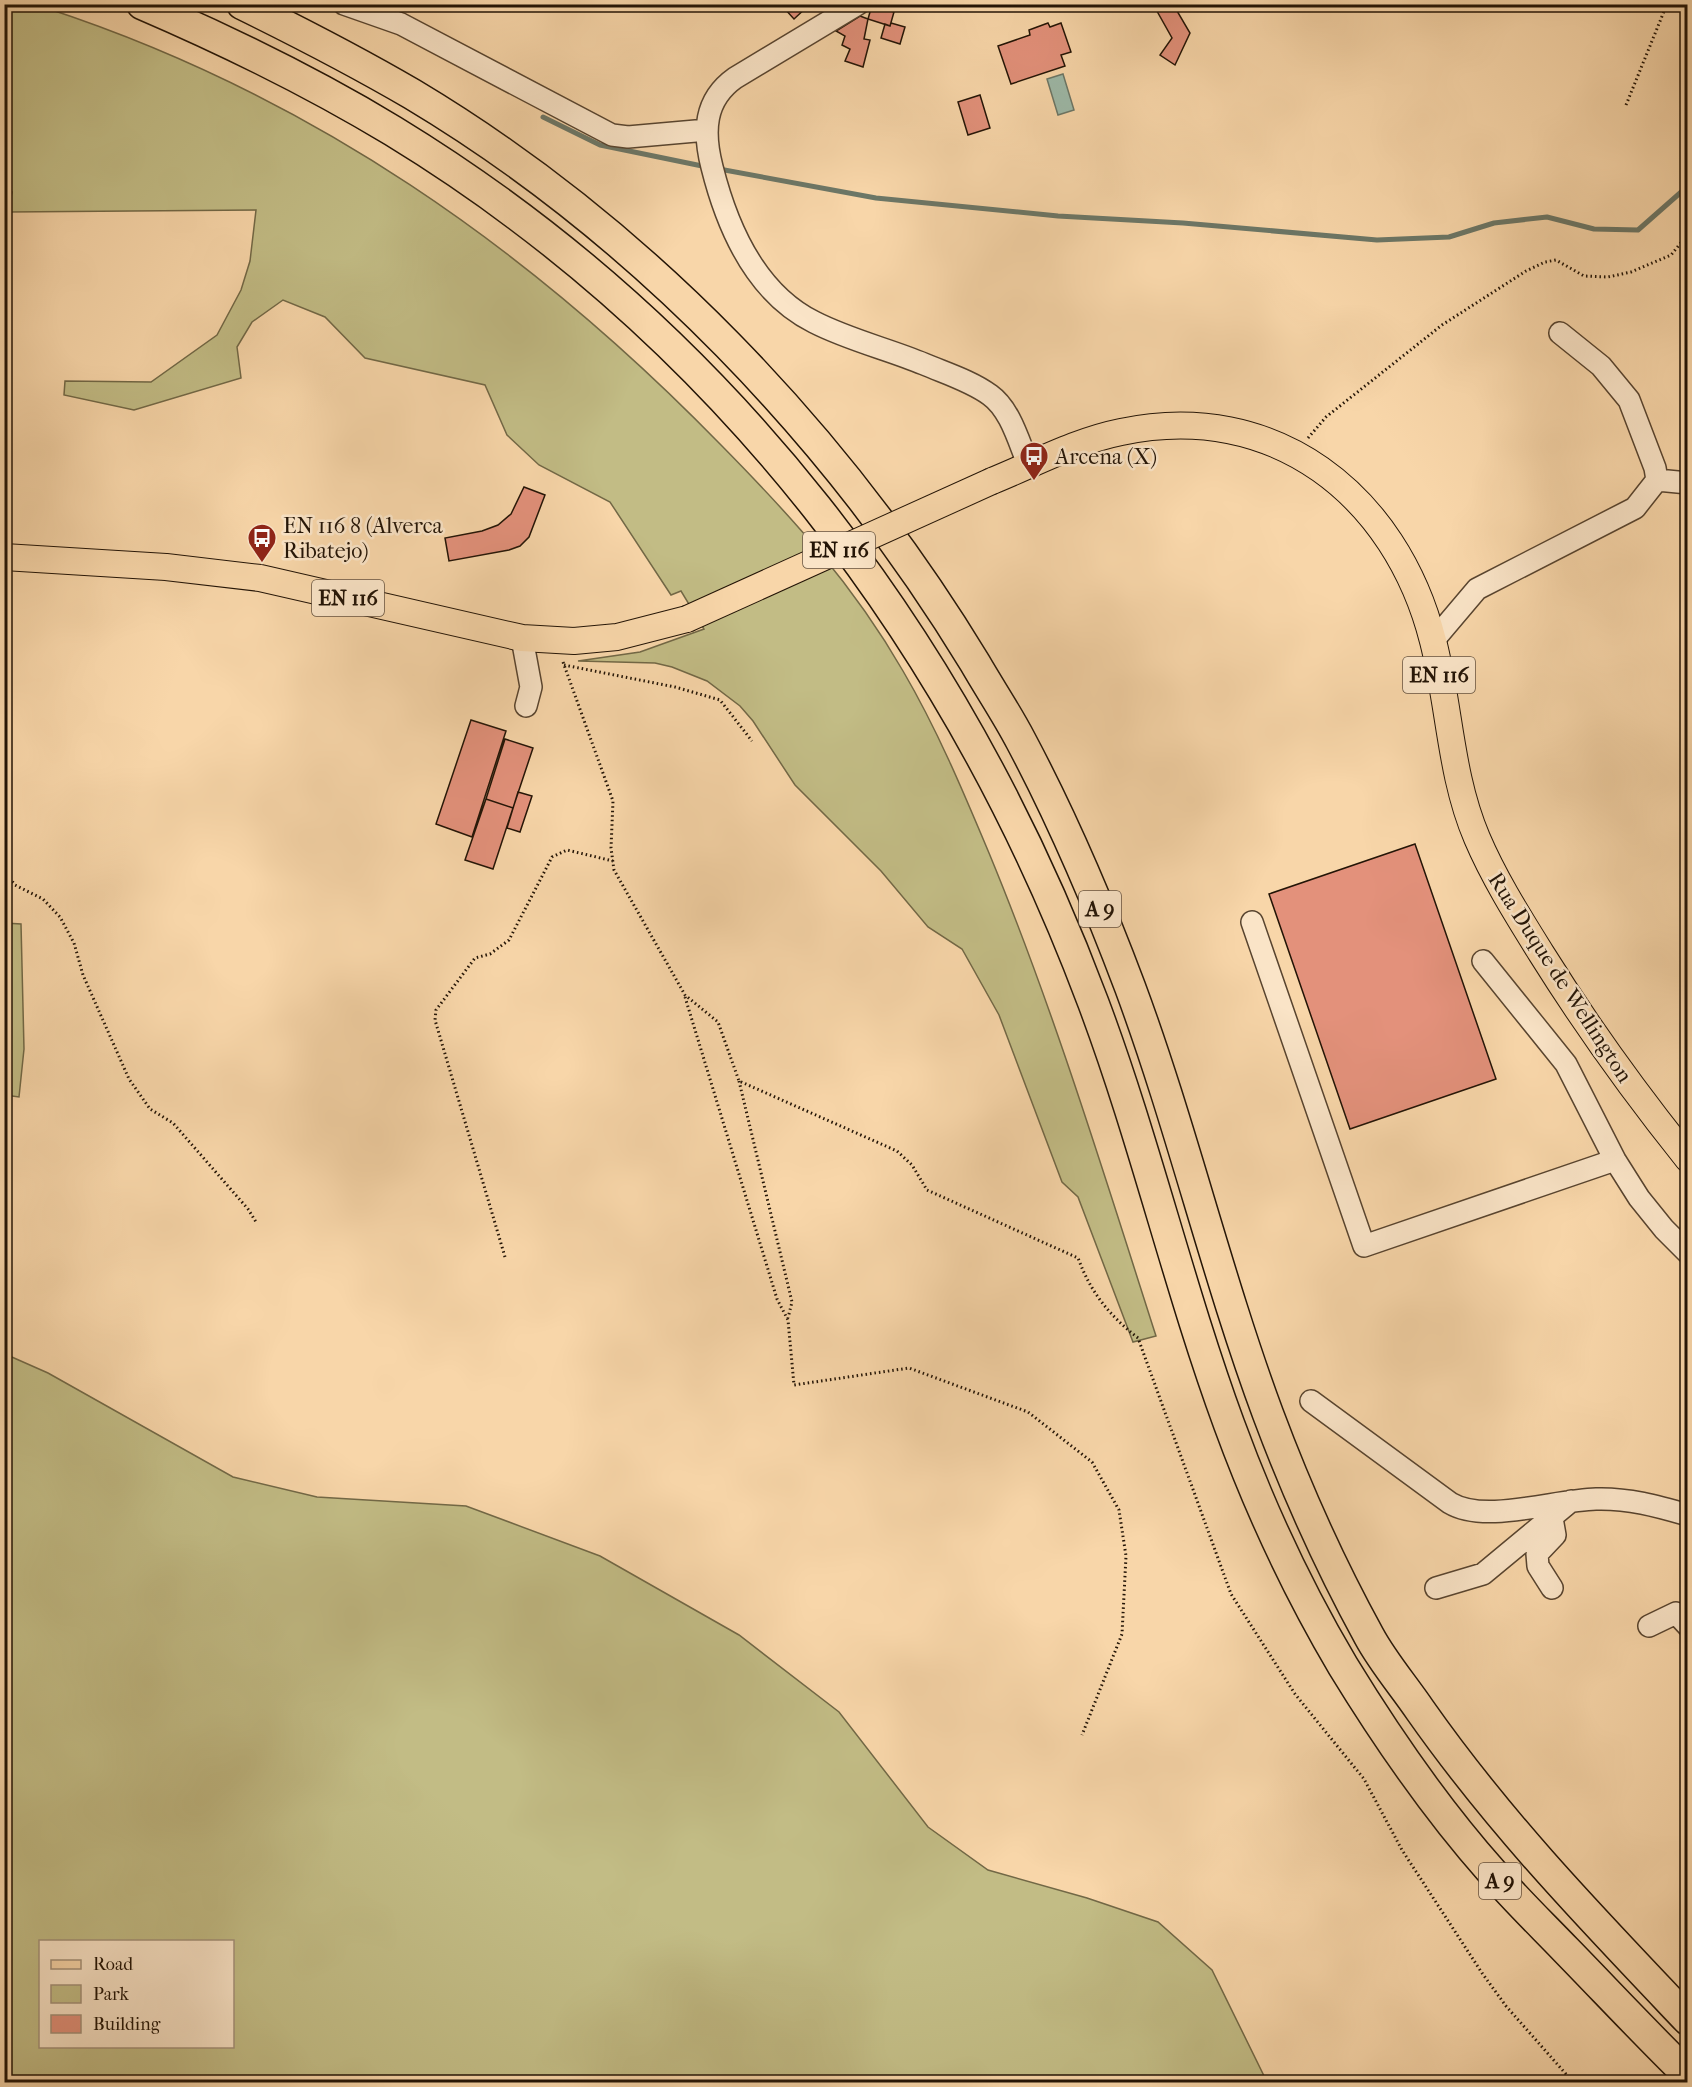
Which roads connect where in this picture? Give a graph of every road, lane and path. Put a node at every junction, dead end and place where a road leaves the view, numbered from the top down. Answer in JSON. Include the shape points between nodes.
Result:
{"nodes":[{"id":1,"x":142,"y":4,"type":"edge"},
{"id":2,"x":242,"y":4,"type":"edge"},
{"id":3,"x":344,"y":4,"type":"edge"},
{"id":4,"x":858,"y":4,"type":"edge"},
{"id":5,"x":1667,"y":4,"type":"edge"},
{"id":6,"x":1626,"y":105,"type":"dead end"},
{"id":7,"x":707,"y":130,"type":"junction"},
{"id":8,"x":1688,"y":234,"type":"edge"},
{"id":9,"x":1560,"y":333,"type":"dead end"},
{"id":10,"x":1295,"y":453,"type":"junction"},
{"id":11,"x":1029,"y":466,"type":"junction"},
{"id":12,"x":1657,"y":480,"type":"junction"},
{"id":13,"x":1688,"y":483,"type":"edge"},
{"id":14,"x":4,"y":557,"type":"edge"},
{"id":15,"x":522,"y":638,"type":"junction"},
{"id":16,"x":1433,"y":641,"type":"junction"},
{"id":17,"x":561,"y":653,"type":"junction"},
{"id":18,"x":526,"y":706,"type":"dead end"},
{"id":19,"x":752,"y":741,"type":"dead end"},
{"id":20,"x":613,"y":861,"type":"junction"},
{"id":21,"x":4,"y":871,"type":"edge"},
{"id":22,"x":1252,"y":922,"type":"dead end"},
{"id":23,"x":1484,"y":961,"type":"dead end"},
{"id":24,"x":685,"y":995,"type":"junction"},
{"id":25,"x":740,"y":1081,"type":"junction"},
{"id":26,"x":1688,"y":1159,"type":"edge"},
{"id":27,"x":1615,"y":1160,"type":"junction"},
{"id":28,"x":256,"y":1222,"type":"dead end"},
{"id":29,"x":1688,"y":1253,"type":"edge"},
{"id":30,"x":505,"y":1257,"type":"dead end"},
{"id":31,"x":788,"y":1320,"type":"junction"},
{"id":32,"x":1311,"y":1401,"type":"dead end"},
{"id":33,"x":1571,"y":1501,"type":"junction"},
{"id":34,"x":1688,"y":1515,"type":"edge"},
{"id":35,"x":1552,"y":1518,"type":"junction"},
{"id":36,"x":1436,"y":1588,"type":"dead end"},
{"id":37,"x":1552,"y":1588,"type":"dead end"},
{"id":38,"x":1648,"y":1626,"type":"dead end"},
{"id":39,"x":1688,"y":1626,"type":"edge"},
{"id":40,"x":1082,"y":1735,"type":"dead end"},
{"id":41,"x":1688,"y":2020,"type":"edge"},
{"id":42,"x":1688,"y":2075,"type":"edge"},
{"id":43,"x":1573,"y":2082,"type":"edge"}],
"edges":[{"from":1,"to":42,"type":"highway","number":"A 9","via":[[314,85],[479,189],[557,248],[688,362],[752,430],[804,490],[900,618],[978,748],[1043,877],[1095,1007],[1229,1426],[1284,1552],[1342,1664],[1413,1772],[1491,1872]]},
{"from":2,"to":41,"type":"highway","number":"A 9","via":[[416,97],[578,211],[716,333],[780,399],[837,466],[934,596],[1018,735],[1081,862],[1132,993],[1268,1414],[1318,1533],[1372,1642],[1455,1759],[1545,1870]]},
{"from":3,"to":7,"type":"street","via":[[401,24],[619,137]]},
{"from":4,"to":7,"type":"street","via":[[725,85],[711,103]]},
{"from":5,"to":6,"type":"path"},
{"from":7,"to":11,"type":"street","via":[[717,186],[747,257],[784,302],[813,321],[909,358],[991,396],[1011,424]]},
{"from":8,"to":10,"type":"path","via":[[1671,255],[1631,272],[1608,277],[1584,276],[1556,260],[1526,272],[1433,332],[1326,417]]},
{"from":9,"to":12,"type":"street","via":[[1601,366],[1629,400]]},
{"from":10,"to":11,"type":"main road","name":"Rua Duque de Wellington","number":"EN 116","via":[[1253,436],[1210,426],[1163,425],[1119,432]]},
{"from":10,"to":16,"type":"main road","name":"Rua Duque de Wellington","number":"EN 116","via":[[1323,469],[1376,519],[1415,589]]},
{"from":11,"to":17,"type":"main road","name":"Rua Duque de Wellington","number":"EN 116","bridge":true,"via":[[687,619]]},
{"from":12,"to":13,"type":"street"},
{"from":12,"to":16,"type":"street","via":[[1635,508],[1477,589]]},
{"from":14,"to":15,"type":"main road","name":"Rua Duque de Wellington","number":"EN 116","via":[[225,573]]},
{"from":15,"to":17,"type":"main road","name":"Rua Duque de Wellington","number":"EN 116"},
{"from":15,"to":18,"type":"street","via":[[531,687]]},
{"from":16,"to":26,"type":"main road","name":"Rua Duque de Wellington","number":"EN 116","via":[[1457,778],[1492,870],[1591,1030]]},
{"from":17,"to":19,"type":"path","via":[[720,700]]},
{"from":17,"to":20,"type":"path","via":[[613,801]]},
{"from":20,"to":24,"type":"path","via":[[614,870]]},
{"from":20,"to":30,"type":"path","via":[[567,850],[552,857],[509,940],[490,954],[475,958],[436,1010],[435,1020]]},
{"from":21,"to":28,"type":"path","via":[[15,885],[43,899],[60,917],[129,1079],[150,1109],[173,1123]]},
{"from":22,"to":27,"type":"street","via":[[1364,1246]]},
{"from":23,"to":27,"type":"street","via":[[1566,1064]]},
{"from":24,"to":25,"type":"path","via":[[718,1022]]},
{"from":24,"to":31,"type":"path","via":[[777,1299]]},
{"from":25,"to":31,"type":"path","via":[[792,1302]]},
{"from":25,"to":43,"type":"path","via":[[897,1151],[912,1165],[927,1190],[1078,1258],[1093,1292],[1113,1318],[1138,1338],[1231,1594],[1295,1694],[1364,1779],[1402,1850],[1482,1972],[1506,2006]]},
{"from":27,"to":29,"type":"street","via":[[1639,1198]]},
{"from":31,"to":40,"type":"path","via":[[794,1385],[909,1368],[1028,1412],[1092,1462],[1119,1510],[1126,1556],[1122,1634]]},
{"from":32,"to":33,"type":"street","via":[[1466,1511],[1482,1513]]},
{"from":33,"to":34,"type":"street","via":[[1625,1499]]},
{"from":33,"to":35,"type":"street"},
{"from":35,"to":36,"type":"street","via":[[1483,1574]]},
{"from":35,"to":37,"type":"street","via":[[1554,1535],[1537,1554],[1538,1566]]},
{"from":38,"to":39,"type":"street","via":[[1676,1613]]}]}
